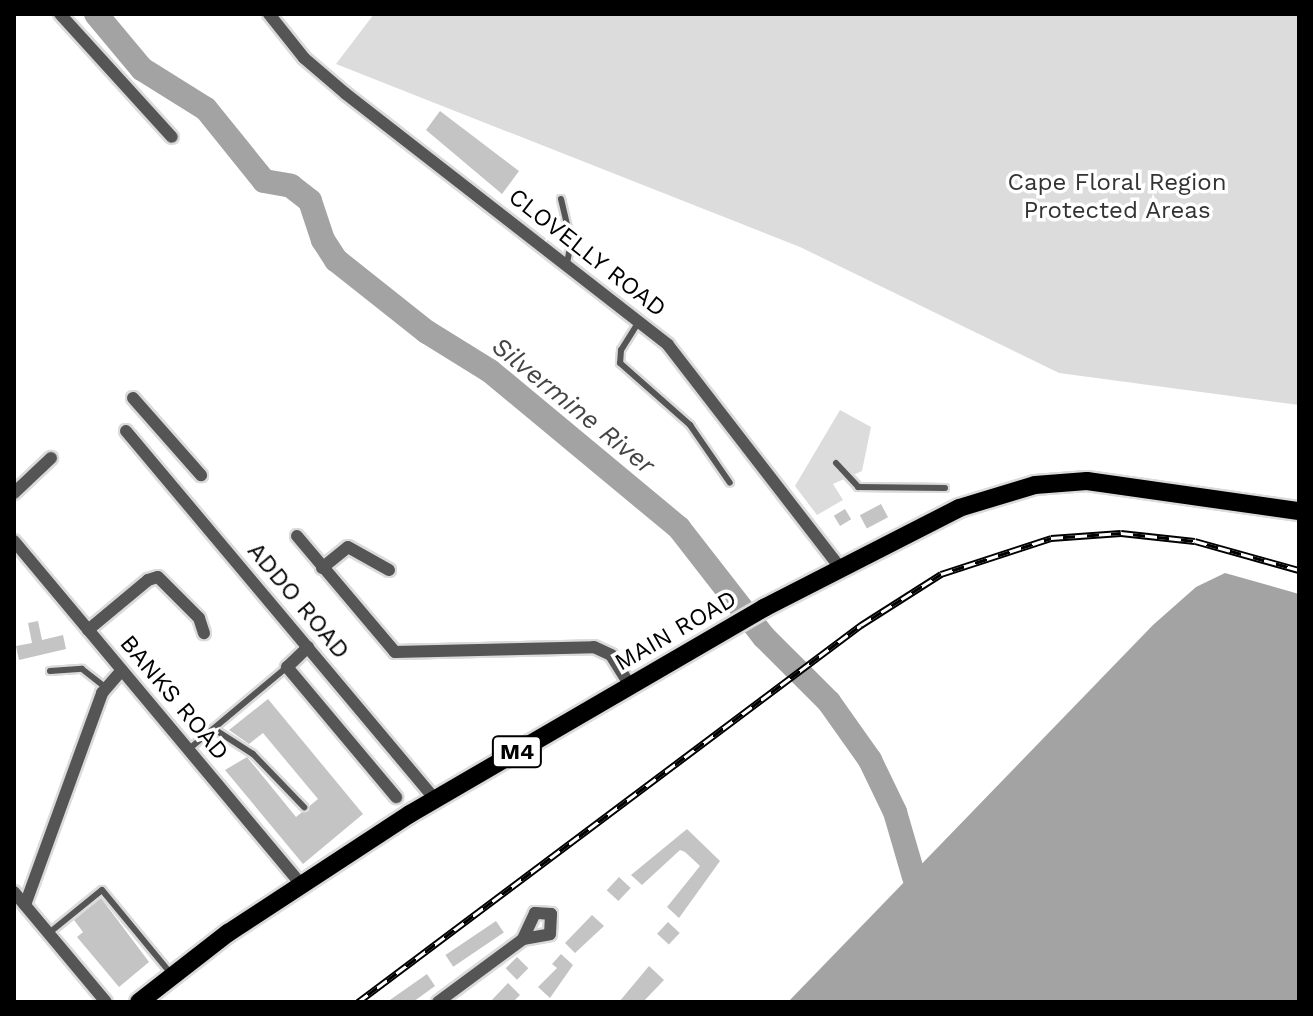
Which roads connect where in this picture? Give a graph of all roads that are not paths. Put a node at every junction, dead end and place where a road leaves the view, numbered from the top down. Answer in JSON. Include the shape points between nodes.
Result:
{"nodes":[{"id":1,"x":60,"y":14,"type":"edge"},
{"id":2,"x":269,"y":14,"type":"edge"},
{"id":3,"x":172,"y":137,"type":"dead end"},
{"id":4,"x":561,"y":199,"type":"dead end"},
{"id":5,"x":567,"y":264,"type":"junction"},
{"id":6,"x":640,"y":320,"type":"junction"},
{"id":7,"x":133,"y":398,"type":"dead end"},
{"id":8,"x":126,"y":431,"type":"dead end"},
{"id":9,"x":163,"y":433,"type":"junction"},
{"id":10,"x":141,"y":449,"type":"junction"},
{"id":11,"x":51,"y":458,"type":"dead end"},
{"id":12,"x":836,"y":463,"type":"dead end"},
{"id":13,"x":201,"y":475,"type":"dead end"},
{"id":14,"x":730,"y":483,"type":"dead end"},
{"id":15,"x":945,"y":488,"type":"dead end"},
{"id":16,"x":14,"y":493,"type":"edge"},
{"id":17,"x":1299,"y":511,"type":"edge"},
{"id":18,"x":297,"y":536,"type":"dead end"},
{"id":19,"x":14,"y":541,"type":"edge"},
{"id":20,"x":839,"y":566,"type":"junction"},
{"id":21,"x":322,"y":568,"type":"junction"},
{"id":22,"x":389,"y":570,"type":"dead end"},
{"id":23,"x":88,"y":630,"type":"junction"},
{"id":24,"x":204,"y":633,"type":"dead end"},
{"id":25,"x":308,"y":647,"type":"junction"},
{"id":26,"x":287,"y":667,"type":"junction"},
{"id":27,"x":122,"y":670,"type":"junction"},
{"id":28,"x":50,"y":671,"type":"dead end"},
{"id":29,"x":630,"y":686,"type":"junction"},
{"id":30,"x":105,"y":687,"type":"junction"},
{"id":31,"x":214,"y":729,"type":"junction"},
{"id":32,"x":189,"y":749,"type":"junction"},
{"id":33,"x":396,"y":797,"type":"dead end"},
{"id":34,"x":436,"y":800,"type":"junction"},
{"id":35,"x":304,"y":807,"type":"dead end"},
{"id":36,"x":301,"y":884,"type":"junction"},
{"id":37,"x":14,"y":892,"type":"edge"},
{"id":38,"x":20,"y":906,"type":"edge"},
{"id":39,"x":49,"y":933,"type":"junction"},
{"id":40,"x":523,"y":939,"type":"dead end"},
{"id":41,"x":172,"y":975,"type":"junction"},
{"id":42,"x":106,"y":1002,"type":"edge"},
{"id":43,"x":139,"y":1002,"type":"edge"},
{"id":44,"x":438,"y":1002,"type":"edge"}],
"edges":[{"from":1,"to":3,"type":"street"},
{"from":2,"to":5,"type":"street","name":"CLOVELLY ROAD","via":[[325,77]]},
{"from":4,"to":5,"type":"lane","via":[[571,241]]},
{"from":5,"to":6,"type":"street","name":"CLOVELLY ROAD"},
{"from":6,"to":14,"type":"lane","via":[[621,350],[620,363],[690,425]]},
{"from":6,"to":20,"type":"street","name":"CLOVELLY ROAD","via":[[710,393]]},
{"from":7,"to":9,"type":"street"},
{"from":8,"to":10,"type":"street","name":"ADDO ROAD"},
{"from":9,"to":10,"type":"street"},
{"from":9,"to":13,"type":"street"},
{"from":10,"to":25,"type":"street","name":"ADDO ROAD"},
{"from":11,"to":16,"type":"street"},
{"from":12,"to":15,"type":"lane","via":[[858,487]]},
{"from":17,"to":20,"type":"main road","name":"MAIN ROAD","number":"M4","via":[[1120,484],[1035,485],[959,508]]},
{"from":18,"to":21,"type":"street"},
{"from":19,"to":23,"type":"street","name":"BANKS ROAD"},
{"from":20,"to":29,"type":"main road","name":"MAIN ROAD","number":"M4"},
{"from":21,"to":22,"type":"street","via":[[348,547]]},
{"from":21,"to":29,"type":"street","via":[[379,639],[398,654],[599,648],[611,655]]},
{"from":23,"to":24,"type":"street","via":[[158,577],[199,618]]},
{"from":23,"to":27,"type":"street","name":"BANKS ROAD"},
{"from":25,"to":26,"type":"street"},
{"from":25,"to":34,"type":"street","name":"ADDO ROAD"},
{"from":26,"to":31,"type":"lane"},
{"from":26,"to":33,"type":"street"},
{"from":27,"to":30,"type":"street"},
{"from":27,"to":32,"type":"street","name":"BANKS ROAD"},
{"from":28,"to":30,"type":"lane","via":[[82,669]]},
{"from":29,"to":34,"type":"main road","name":"MAIN ROAD","number":"M4"},
{"from":30,"to":38,"type":"street"},
{"from":31,"to":32,"type":"lane"},
{"from":31,"to":35,"type":"lane","via":[[253,754]]},
{"from":32,"to":36,"type":"street","name":"BANKS ROAD"},
{"from":34,"to":36,"type":"main road","name":"MAIN ROAD","number":"M4"},
{"from":36,"to":41,"type":"main road","name":"MAIN ROAD","number":"M4"},
{"from":37,"to":38,"type":"street"},
{"from":38,"to":39,"type":"street"},
{"from":39,"to":41,"type":"lane","via":[[102,890]]},
{"from":39,"to":42,"type":"street"},
{"from":40,"to":44,"type":"street"},
{"from":41,"to":43,"type":"main road","name":"MAIN ROAD","number":"M4"}]}
